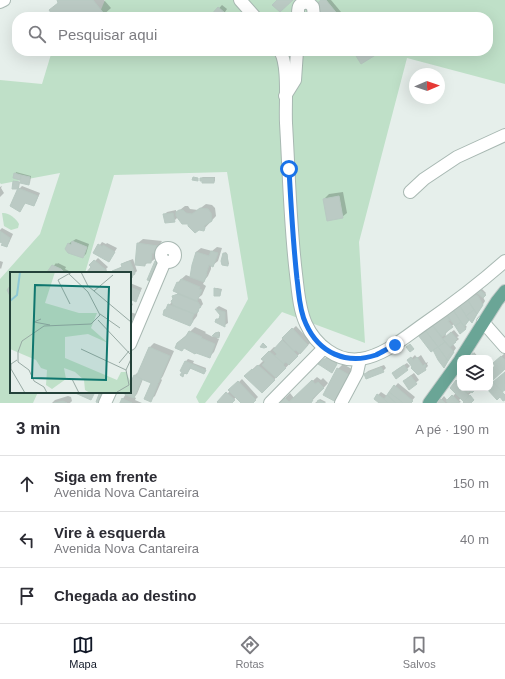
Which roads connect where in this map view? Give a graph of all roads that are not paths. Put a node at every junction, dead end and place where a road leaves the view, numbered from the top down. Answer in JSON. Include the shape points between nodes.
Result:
{"nodes":[{"id":1,"x":4,"y":0,"type":"edge"},
{"id":2,"x":240,"y":0,"type":"edge"},
{"id":3,"x":0,"y":2,"type":"edge"},
{"id":4,"x":251,"y":12,"type":"edge"},
{"id":5,"x":298,"y":12,"type":"edge"},
{"id":6,"x":314,"y":12,"type":"edge"},
{"id":7,"x":282,"y":56,"type":"edge"},
{"id":8,"x":297,"y":56,"type":"edge"},
{"id":9,"x":285,"y":96,"type":"junction"},
{"id":10,"x":505,"y":135,"type":"edge"},
{"id":11,"x":410,"y":192,"type":"dead end"},
{"id":12,"x":165,"y":261,"type":"dead end"},
{"id":13,"x":505,"y":261,"type":"edge"},
{"id":14,"x":505,"y":291,"type":"edge"},
{"id":15,"x":483,"y":322,"type":"junction"},
{"id":16,"x":131,"y":342,"type":"edge"},
{"id":17,"x":505,"y":347,"type":"edge"},
{"id":18,"x":324,"y":348,"type":"junction"},
{"id":19,"x":463,"y":355,"type":"edge"},
{"id":20,"x":360,"y":359,"type":"junction"},
{"id":21,"x":457,"y":364,"type":"edge"},
{"id":22,"x":110,"y":393,"type":"edge"},
{"id":23,"x":105,"y":403,"type":"edge"},
{"id":24,"x":270,"y":403,"type":"edge"},
{"id":25,"x":341,"y":403,"type":"edge"},
{"id":26,"x":429,"y":403,"type":"edge"}],
"edges":[{"from":1,"to":3,"type":"street"},
{"from":2,"to":4,"type":"street"},
{"from":5,"to":6,"type":"street","via":[[302,3],[308,2]]},
{"from":7,"to":9,"type":"street"},
{"from":8,"to":9,"type":"street","via":[[295,80]]},
{"from":9,"to":18,"type":"street","via":[[292,223],[302,313],[306,324]]},
{"from":10,"to":11,"type":"street","via":[[457,157],[424,179]]},
{"from":12,"to":16,"type":"street"},
{"from":13,"to":20,"type":"street","via":[[476,287],[395,345]]},
{"from":14,"to":15,"type":"main road"},
{"from":15,"to":17,"type":"street"},
{"from":15,"to":19,"type":"main road"},
{"from":18,"to":20,"type":"street","via":[[339,356]]},
{"from":18,"to":24,"type":"street"},
{"from":20,"to":25,"type":"street","via":[[357,373]]},
{"from":21,"to":26,"type":"main road"},
{"from":22,"to":23,"type":"street"}]}
